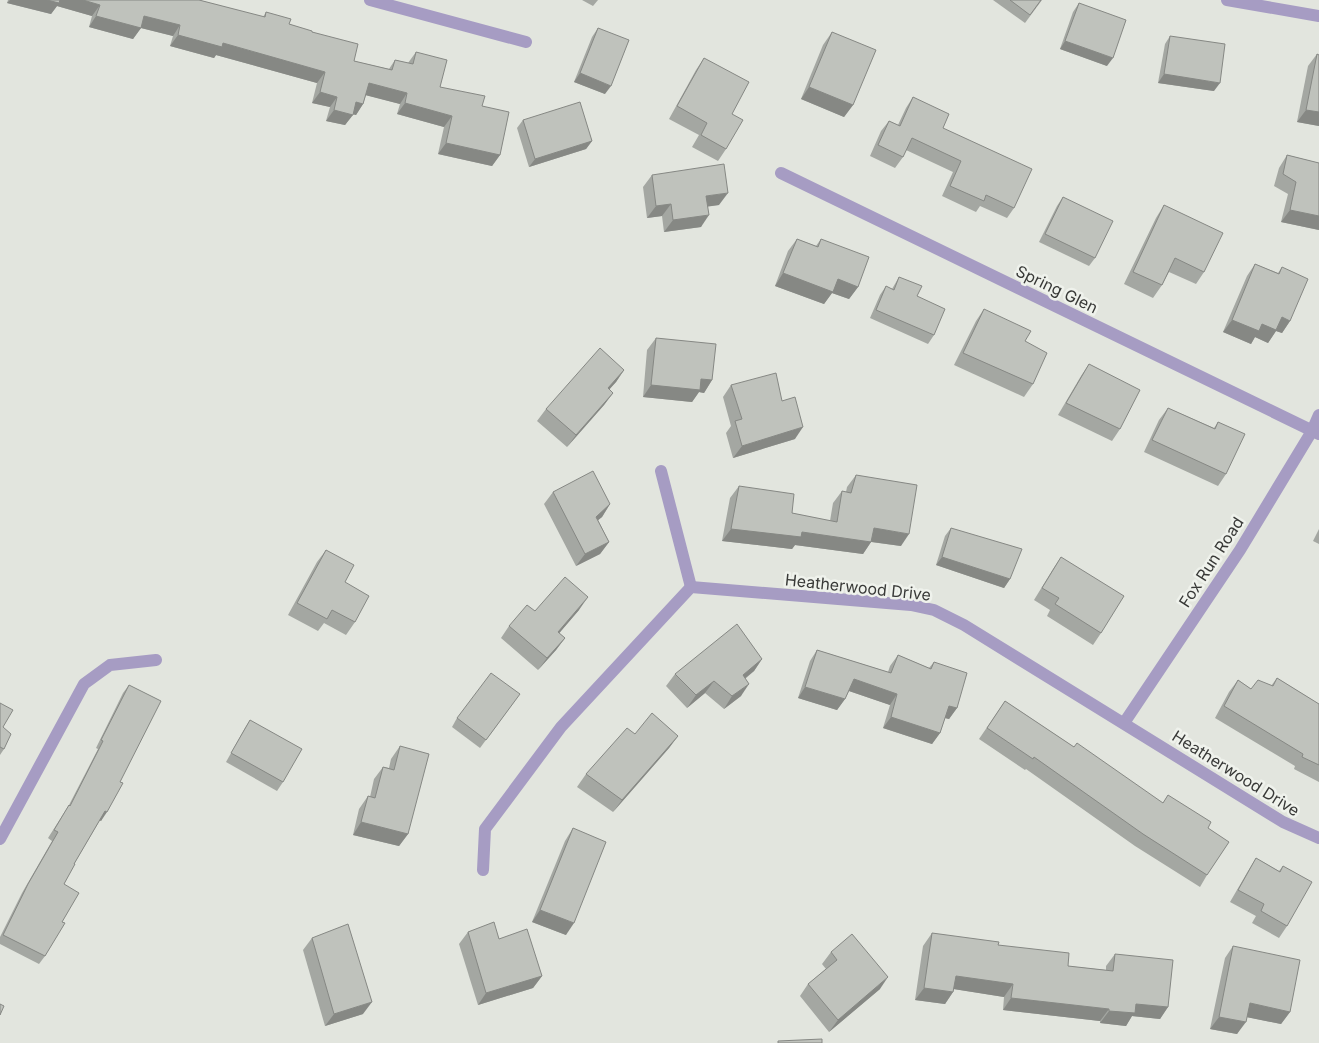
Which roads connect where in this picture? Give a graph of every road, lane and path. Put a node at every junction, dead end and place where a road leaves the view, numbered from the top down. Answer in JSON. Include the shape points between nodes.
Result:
{"nodes":[{"id":1,"x":1227,"y":0,"type":"edge"},
{"id":2,"x":377,"y":1,"type":"edge"},
{"id":3,"x":1319,"y":16,"type":"edge"},
{"id":4,"x":526,"y":42,"type":"dead end"},
{"id":5,"x":781,"y":173,"type":"dead end"},
{"id":6,"x":1319,"y":415,"type":"edge"},
{"id":7,"x":1316,"y":432,"type":"edge"},
{"id":8,"x":662,"y":471,"type":"dead end"},
{"id":9,"x":691,"y":587,"type":"junction"},
{"id":10,"x":156,"y":660,"type":"dead end"},
{"id":11,"x":1124,"y":723,"type":"junction"},
{"id":12,"x":1319,"y":838,"type":"edge"},
{"id":13,"x":0,"y":839,"type":"edge"},
{"id":14,"x":482,"y":870,"type":"dead end"}],
"edges":[{"from":1,"to":3,"type":"street"},
{"from":2,"to":4,"type":"street"},
{"from":5,"to":7,"type":"street","name":"Spring Glen"},
{"from":6,"to":7,"type":"street","name":"Fox Run Road"},
{"from":7,"to":11,"type":"street","name":"Fox Run Road"},
{"from":8,"to":9,"type":"street"},
{"from":9,"to":11,"type":"street","name":"Heatherwood Drive","via":[[934,610]]},
{"from":9,"to":14,"type":"street","via":[[562,727],[485,829]]},
{"from":10,"to":13,"type":"street","via":[[110,665],[84,684]]},
{"from":11,"to":12,"type":"street","name":"Heatherwood Drive","via":[[1283,822]]}]}
